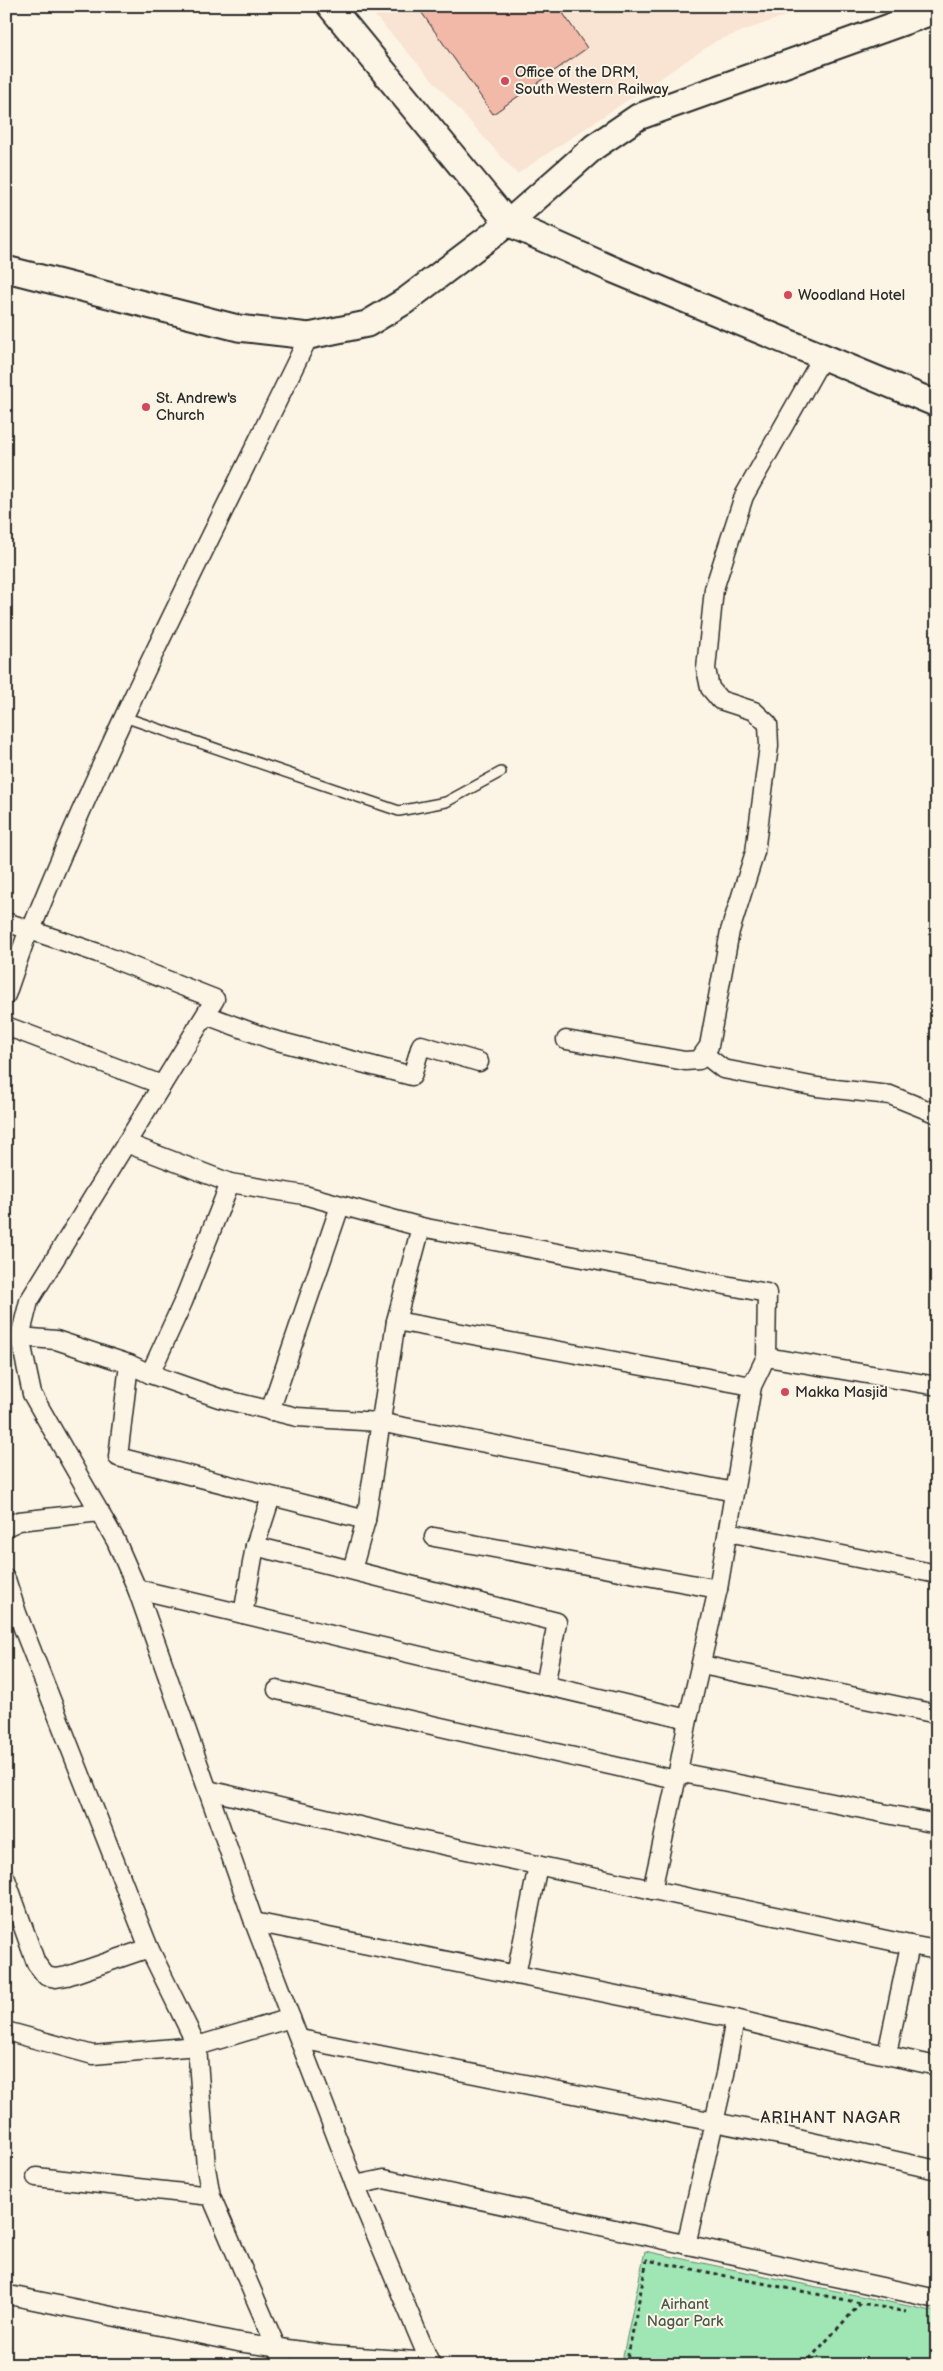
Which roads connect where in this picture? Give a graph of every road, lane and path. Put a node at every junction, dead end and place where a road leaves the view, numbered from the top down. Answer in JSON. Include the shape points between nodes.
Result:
{"nodes":[{"id":1,"x":330,"y":6,"type":"edge"},
{"id":2,"x":937,"y":10,"type":"edge"},
{"id":3,"x":508,"y":223,"type":"junction"},
{"id":4,"x":6,"y":269,"type":"edge"},
{"id":5,"x":310,"y":336,"type":"junction"},
{"id":6,"x":822,"y":358,"type":"junction"},
{"id":7,"x":937,"y":404,"type":"edge"},
{"id":8,"x":124,"y":716,"type":"junction"},
{"id":9,"x":500,"y":772,"type":"dead end"},
{"id":10,"x":6,"y":922,"type":"edge"},
{"id":11,"x":31,"y":930,"type":"junction"},
{"id":12,"x":6,"y":994,"type":"edge"},
{"id":13,"x":206,"y":1015,"type":"junction"},
{"id":14,"x":6,"y":1026,"type":"edge"},
{"id":15,"x":566,"y":1040,"type":"dead end"},
{"id":16,"x":704,"y":1054,"type":"junction"},
{"id":17,"x":479,"y":1062,"type":"dead end"},
{"id":18,"x":162,"y":1085,"type":"junction"},
{"id":19,"x":937,"y":1114,"type":"edge"},
{"id":20,"x":126,"y":1143,"type":"junction"},
{"id":21,"x":230,"y":1183,"type":"junction"},
{"id":22,"x":340,"y":1206,"type":"junction"},
{"id":23,"x":421,"y":1227,"type":"junction"},
{"id":24,"x":396,"y":1321,"type":"junction"},
{"id":25,"x":20,"y":1337,"type":"junction"},
{"id":26,"x":766,"y":1357,"type":"junction"},
{"id":27,"x":129,"y":1364,"type":"junction"},
{"id":28,"x":150,"y":1374,"type":"junction"},
{"id":29,"x":752,"y":1386,"type":"junction"},
{"id":30,"x":937,"y":1386,"type":"edge"},
{"id":31,"x":270,"y":1410,"type":"junction"},
{"id":32,"x":379,"y":1422,"type":"junction"},
{"id":33,"x":734,"y":1492,"type":"junction"},
{"id":34,"x":272,"y":1497,"type":"junction"},
{"id":35,"x":100,"y":1512,"type":"junction"},
{"id":36,"x":366,"y":1520,"type":"junction"},
{"id":37,"x":6,"y":1527,"type":"edge"},
{"id":38,"x":728,"y":1532,"type":"junction"},
{"id":39,"x":434,"y":1537,"type":"dead end"},
{"id":40,"x":255,"y":1546,"type":"junction"},
{"id":41,"x":352,"y":1570,"type":"junction"},
{"id":42,"x":937,"y":1574,"type":"edge"},
{"id":43,"x":6,"y":1579,"type":"edge"},
{"id":44,"x":137,"y":1589,"type":"junction"},
{"id":45,"x":718,"y":1589,"type":"junction"},
{"id":46,"x":242,"y":1614,"type":"junction"},
{"id":47,"x":702,"y":1665,"type":"junction"},
{"id":48,"x":545,"y":1686,"type":"junction"},
{"id":49,"x":276,"y":1690,"type":"dead end"},
{"id":50,"x":937,"y":1714,"type":"edge"},
{"id":51,"x":688,"y":1719,"type":"junction"},
{"id":52,"x":677,"y":1776,"type":"junction"},
{"id":53,"x":208,"y":1790,"type":"junction"},
{"id":54,"x":937,"y":1824,"type":"edge"},
{"id":55,"x":538,"y":1865,"type":"junction"},
{"id":56,"x":6,"y":1879,"type":"edge"},
{"id":57,"x":652,"y":1890,"type":"junction"},
{"id":58,"x":254,"y":1922,"type":"junction"},
{"id":59,"x":910,"y":1945,"type":"junction"},
{"id":60,"x":149,"y":1948,"type":"junction"},
{"id":61,"x":937,"y":1950,"type":"edge"},
{"id":62,"x":516,"y":1975,"type":"junction"},
{"id":63,"x":291,"y":2018,"type":"junction"},
{"id":64,"x":734,"y":2019,"type":"junction"},
{"id":65,"x":6,"y":2031,"type":"edge"},
{"id":66,"x":300,"y":2039,"type":"junction"},
{"id":67,"x":197,"y":2046,"type":"junction"},
{"id":68,"x":887,"y":2054,"type":"junction"},
{"id":69,"x":937,"y":2066,"type":"edge"},
{"id":70,"x":713,"y":2122,"type":"junction"},
{"id":71,"x":937,"y":2170,"type":"edge"},
{"id":72,"x":36,"y":2177,"type":"dead end"},
{"id":73,"x":355,"y":2186,"type":"junction"},
{"id":74,"x":211,"y":2196,"type":"junction"},
{"id":75,"x":686,"y":2245,"type":"junction"},
{"id":76,"x":14,"y":2296,"type":"dead end"},
{"id":77,"x":937,"y":2300,"type":"edge"},
{"id":78,"x":860,"y":2303,"type":"junction"},
{"id":79,"x":908,"y":2313,"type":"dead end"},
{"id":80,"x":276,"y":2347,"type":"junction"},
{"id":81,"x":430,"y":2363,"type":"edge"},
{"id":82,"x":284,"y":2365,"type":"edge"},
{"id":83,"x":626,"y":2365,"type":"edge"},
{"id":84,"x":804,"y":2365,"type":"edge"}],
"edges":[{"from":1,"to":3,"type":"street"},
{"from":2,"to":3,"type":"street","via":[[638,117],[594,146]]},
{"from":3,"to":5,"type":"street","via":[[405,301],[368,324]]},
{"from":3,"to":6,"type":"street"},
{"from":4,"to":5,"type":"street","via":[[238,328]]},
{"from":5,"to":8,"type":"street"},
{"from":6,"to":7,"type":"street"},
{"from":6,"to":16,"type":"street","via":[[744,496],[714,589],[706,669],[710,688],[720,700],[754,712],[768,724],[769,746],[755,852],[730,930],[709,1046]]},
{"from":8,"to":9,"type":"lane","via":[[399,811],[446,802]]},
{"from":8,"to":11,"type":"street"},
{"from":10,"to":11,"type":"street"},
{"from":11,"to":12,"type":"street"},
{"from":11,"to":13,"type":"street","via":[[215,1000]]},
{"from":13,"to":17,"type":"street","via":[[270,1039],[412,1076],[421,1045]]},
{"from":13,"to":18,"type":"street"},
{"from":14,"to":18,"type":"street"},
{"from":15,"to":16,"type":"street","via":[[685,1061],[699,1060]]},
{"from":16,"to":19,"type":"street","via":[[723,1069],[817,1087],[890,1094]]},
{"from":18,"to":20,"type":"street"},
{"from":20,"to":21,"type":"street"},
{"from":20,"to":25,"type":"street","via":[[29,1301]]},
{"from":21,"to":22,"type":"street","via":[[304,1195]]},
{"from":21,"to":28,"type":"street","via":[[183,1302]]},
{"from":22,"to":23,"type":"street"},
{"from":22,"to":31,"type":"street"},
{"from":23,"to":24,"type":"street"},
{"from":23,"to":26,"type":"street","via":[[767,1293]]},
{"from":24,"to":29,"type":"street"},
{"from":24,"to":32,"type":"street"},
{"from":25,"to":27,"type":"street","via":[[56,1340]]},
{"from":25,"to":35,"type":"street","via":[[32,1394]]},
{"from":26,"to":29,"type":"street"},
{"from":26,"to":30,"type":"street"},
{"from":27,"to":28,"type":"street"},
{"from":27,"to":34,"type":"street","via":[[118,1457]]},
{"from":28,"to":31,"type":"street","via":[[219,1398]]},
{"from":29,"to":33,"type":"street"},
{"from":31,"to":32,"type":"street","via":[[297,1417]]},
{"from":32,"to":33,"type":"street"},
{"from":32,"to":36,"type":"street"},
{"from":33,"to":38,"type":"street"},
{"from":34,"to":36,"type":"street"},
{"from":34,"to":40,"type":"street"},
{"from":35,"to":37,"type":"street","via":[[19,1522]]},
{"from":35,"to":44,"type":"street"},
{"from":36,"to":41,"type":"street"},
{"from":38,"to":42,"type":"street"},
{"from":38,"to":45,"type":"street"},
{"from":39,"to":45,"type":"street"},
{"from":40,"to":41,"type":"street"},
{"from":40,"to":46,"type":"street"},
{"from":41,"to":48,"type":"street","via":[[557,1622]]},
{"from":43,"to":60,"type":"street"},
{"from":44,"to":46,"type":"street"},
{"from":44,"to":53,"type":"street"},
{"from":45,"to":47,"type":"street"},
{"from":46,"to":48,"type":"street"},
{"from":47,"to":50,"type":"street"},
{"from":47,"to":51,"type":"street"},
{"from":48,"to":51,"type":"street"},
{"from":49,"to":52,"type":"street"},
{"from":51,"to":52,"type":"street"},
{"from":52,"to":54,"type":"street"},
{"from":52,"to":57,"type":"street"},
{"from":53,"to":55,"type":"street"},
{"from":53,"to":58,"type":"street"},
{"from":55,"to":57,"type":"street"},
{"from":55,"to":62,"type":"street"},
{"from":56,"to":60,"type":"street","via":[[36,1963],[46,1976],[67,1976]]},
{"from":57,"to":59,"type":"street"},
{"from":58,"to":62,"type":"street"},
{"from":58,"to":63,"type":"street"},
{"from":59,"to":61,"type":"street"},
{"from":59,"to":68,"type":"street"},
{"from":60,"to":67,"type":"street"},
{"from":62,"to":64,"type":"street"},
{"from":63,"to":66,"type":"street"},
{"from":63,"to":67,"type":"street"},
{"from":64,"to":68,"type":"street"},
{"from":64,"to":70,"type":"street"},
{"from":65,"to":67,"type":"street","via":[[92,2055]]},
{"from":66,"to":70,"type":"street"},
{"from":66,"to":73,"type":"street"},
{"from":67,"to":74,"type":"street"},
{"from":68,"to":69,"type":"street"},
{"from":70,"to":71,"type":"street"},
{"from":70,"to":75,"type":"street"},
{"from":72,"to":74,"type":"street"},
{"from":73,"to":75,"type":"street","via":[[384,2179]]},
{"from":73,"to":81,"type":"street"},
{"from":74,"to":80,"type":"street"},
{"from":75,"to":77,"type":"street"},
{"from":76,"to":80,"type":"street"},
{"from":78,"to":79,"type":"path"},
{"from":78,"to":83,"type":"path","via":[[647,2260]]},
{"from":78,"to":84,"type":"path"},
{"from":80,"to":81,"type":"street"},
{"from":80,"to":82,"type":"street"}]}
